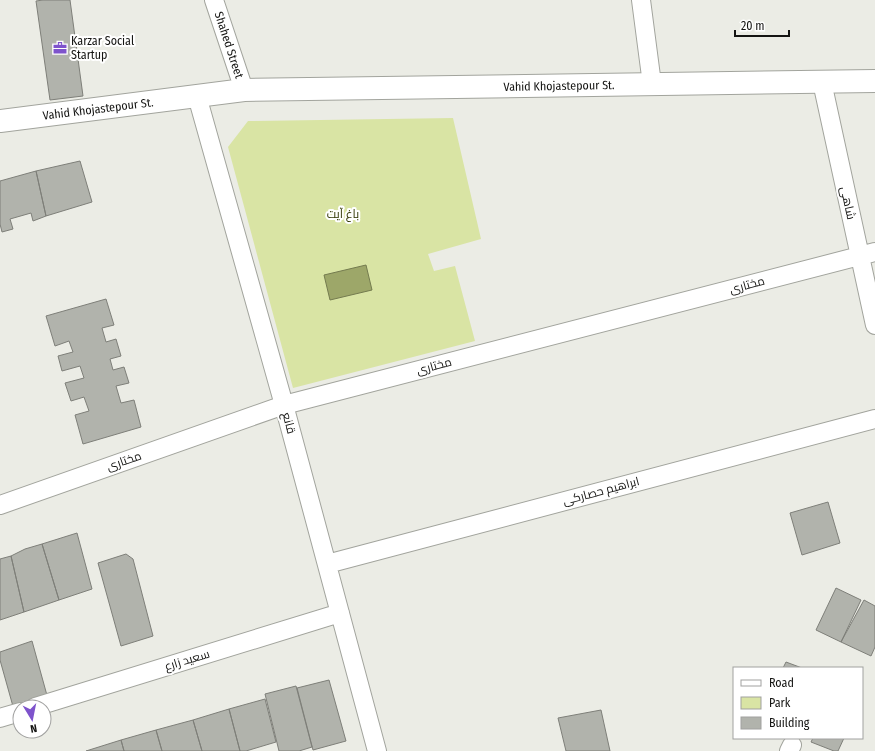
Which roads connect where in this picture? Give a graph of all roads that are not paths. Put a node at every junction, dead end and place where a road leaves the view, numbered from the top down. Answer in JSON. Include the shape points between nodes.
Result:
{"nodes":[{"id":1,"x":214,"y":0,"type":"edge"},
{"id":2,"x":641,"y":0,"type":"edge"},
{"id":3,"x":875,"y":81,"type":"edge"},
{"id":4,"x":822,"y":82,"type":"junction"},
{"id":5,"x":652,"y":84,"type":"junction"},
{"id":6,"x":244,"y":90,"type":"junction"},
{"id":7,"x":197,"y":96,"type":"junction"},
{"id":8,"x":0,"y":121,"type":"edge"},
{"id":9,"x":867,"y":254,"type":"edge"},
{"id":10,"x":875,"y":325,"type":"edge"},
{"id":11,"x":284,"y":405,"type":"junction"},
{"id":12,"x":875,"y":418,"type":"edge"},
{"id":13,"x":0,"y":505,"type":"edge"},
{"id":14,"x":327,"y":564,"type":"junction"},
{"id":15,"x":340,"y":613,"type":"junction"},
{"id":16,"x":52,"y":702,"type":"edge"},
{"id":17,"x":12,"y":714,"type":"edge"},
{"id":18,"x":0,"y":718,"type":"edge"},
{"id":19,"x":377,"y":751,"type":"edge"}],
"edges":[{"from":1,"to":6,"type":"street","name":"Shahed Street"},
{"from":2,"to":5,"type":"street"},
{"from":3,"to":4,"type":"main road","name":"Vahid Khojastepour St."},
{"from":4,"to":5,"type":"main road","name":"Vahid Khojastepour St."},
{"from":4,"to":9,"type":"street","name":"شاهی"},
{"from":5,"to":6,"type":"main road","name":"Vahid Khojastepour St."},
{"from":6,"to":7,"type":"main road","name":"Vahid Khojastepour St."},
{"from":7,"to":8,"type":"main road","name":"Vahid Khojastepour St."},
{"from":7,"to":11,"type":"street","name":"قانع"},
{"from":9,"to":10,"type":"street","name":"شاهی"},
{"from":9,"to":11,"type":"street","name":"مختاری"},
{"from":11,"to":13,"type":"street","name":"مختاری"},
{"from":11,"to":14,"type":"street","name":"قانع"},
{"from":12,"to":14,"type":"street","name":"ابراهیم حصارکی"},
{"from":14,"to":15,"type":"street","name":"قانع"},
{"from":15,"to":16,"type":"street","name":"سعید زارع"},
{"from":15,"to":19,"type":"street","name":"قانع"},
{"from":17,"to":18,"type":"street"}]}
